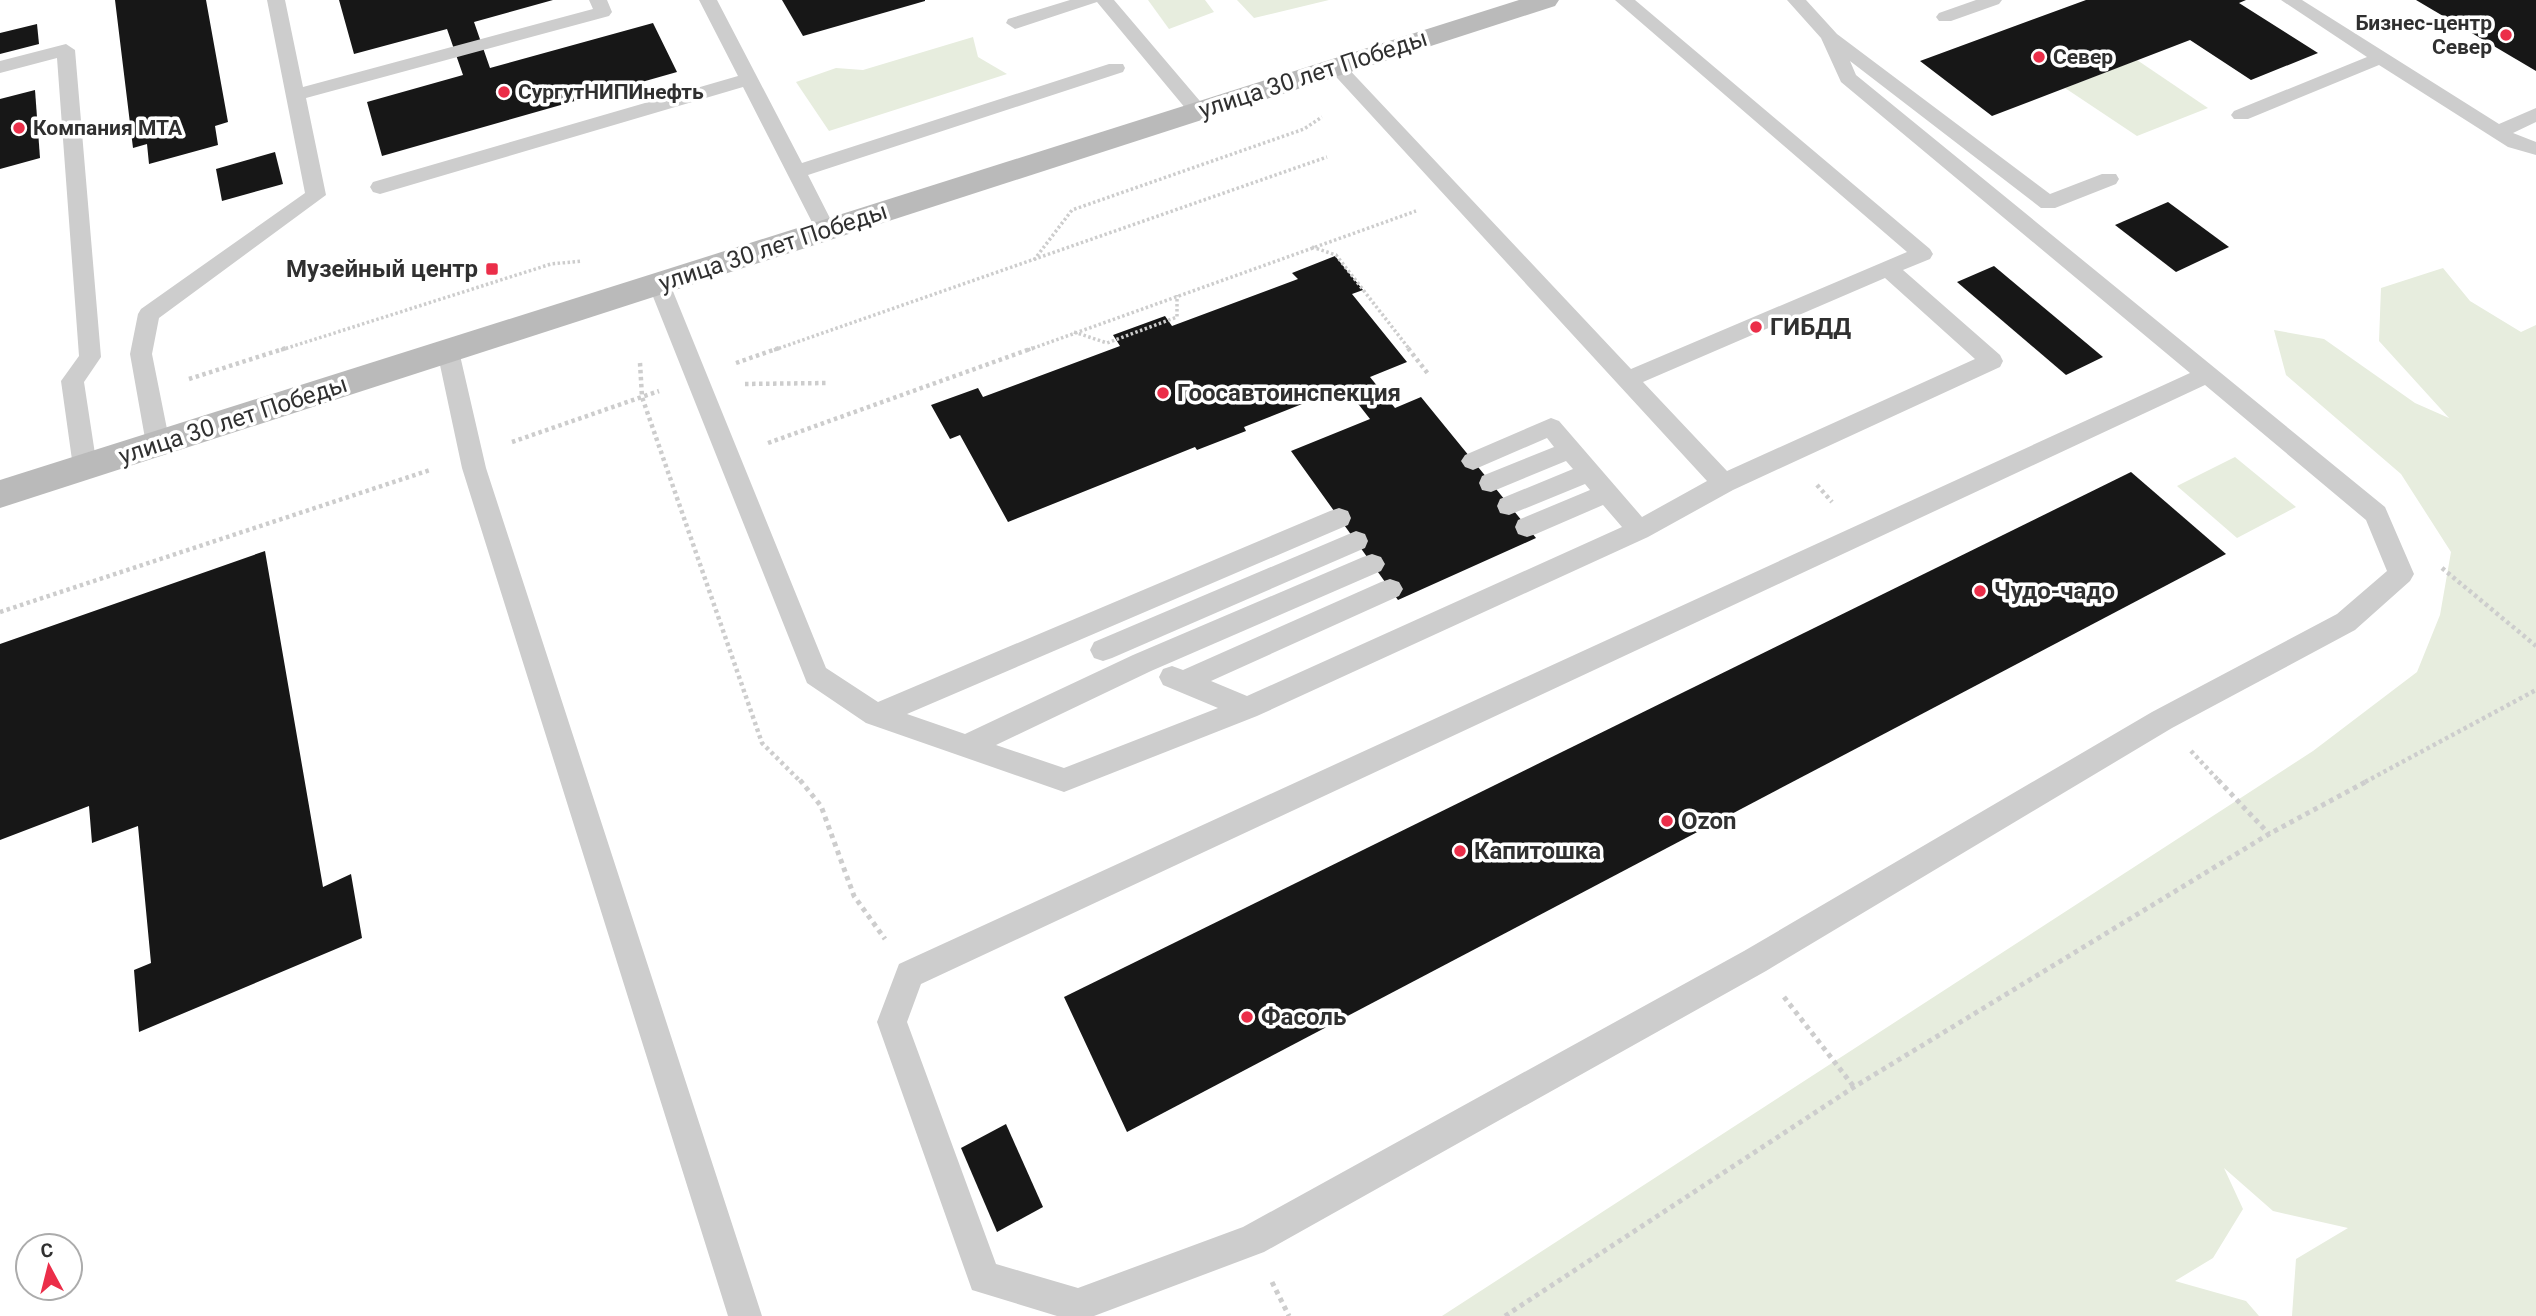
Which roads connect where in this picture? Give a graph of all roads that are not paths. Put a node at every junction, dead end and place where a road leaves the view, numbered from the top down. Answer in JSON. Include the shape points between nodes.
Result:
{"nodes":[{"id":1,"x":276,"y":0,"type":"edge"},
{"id":2,"x":598,"y":0,"type":"edge"},
{"id":3,"x":708,"y":0,"type":"edge"},
{"id":4,"x":1089,"y":0,"type":"edge"},
{"id":5,"x":1104,"y":0,"type":"edge"},
{"id":6,"x":1546,"y":0,"type":"edge"},
{"id":7,"x":1624,"y":0,"type":"edge"},
{"id":8,"x":1796,"y":0,"type":"edge"},
{"id":9,"x":1993,"y":0,"type":"edge"},
{"id":10,"x":2290,"y":0,"type":"edge"},
{"id":11,"x":1945,"y":16,"type":"dead end"},
{"id":12,"x":1015,"y":23,"type":"dead end"},
{"id":13,"x":1829,"y":36,"type":"junction"},
{"id":14,"x":2383,"y":57,"type":"junction"},
{"id":15,"x":0,"y":66,"type":"edge"},
{"id":16,"x":1336,"y":67,"type":"junction"},
{"id":17,"x":1115,"y":68,"type":"dead end"},
{"id":18,"x":749,"y":79,"type":"junction"},
{"id":19,"x":295,"y":95,"type":"junction"},
{"id":20,"x":1198,"y":111,"type":"junction"},
{"id":21,"x":2536,"y":114,"type":"edge"},
{"id":22,"x":2241,"y":115,"type":"dead end"},
{"id":23,"x":2499,"y":132,"type":"junction"},
{"id":24,"x":2536,"y":149,"type":"edge"},
{"id":25,"x":796,"y":172,"type":"junction"},
{"id":26,"x":2109,"y":179,"type":"dead end"},
{"id":27,"x":380,"y":187,"type":"dead end"},
{"id":28,"x":826,"y":230,"type":"junction"},
{"id":29,"x":1888,"y":269,"type":"junction"},
{"id":30,"x":659,"y":284,"type":"junction"},
{"id":31,"x":448,"y":351,"type":"junction"},
{"id":32,"x":2209,"y":374,"type":"junction"},
{"id":33,"x":1628,"y":379,"type":"junction"},
{"id":34,"x":158,"y":444,"type":"junction"},
{"id":35,"x":1570,"y":450,"type":"junction"},
{"id":36,"x":1473,"y":461,"type":"dead end"},
{"id":37,"x":85,"y":467,"type":"junction"},
{"id":38,"x":1589,"y":472,"type":"junction"},
{"id":39,"x":1724,"y":483,"type":"junction"},
{"id":40,"x":1491,"y":484,"type":"dead end"},
{"id":41,"x":1607,"y":493,"type":"junction"},
{"id":42,"x":0,"y":494,"type":"edge"},
{"id":43,"x":1509,"y":506,"type":"dead end"},
{"id":44,"x":1339,"y":518,"type":"dead end"},
{"id":45,"x":1527,"y":527,"type":"dead end"},
{"id":46,"x":1639,"y":530,"type":"junction"},
{"id":47,"x":1356,"y":541,"type":"dead end"},
{"id":48,"x":1372,"y":564,"type":"dead end"},
{"id":49,"x":1390,"y":589,"type":"dead end"},
{"id":50,"x":1067,"y":634,"type":"junction"},
{"id":51,"x":1102,"y":650,"type":"junction"},
{"id":52,"x":1142,"y":663,"type":"junction"},
{"id":53,"x":1182,"y":682,"type":"junction"},
{"id":54,"x":1248,"y":708,"type":"junction"},
{"id":55,"x":876,"y":715,"type":"junction"},
{"id":56,"x":964,"y":747,"type":"junction"},
{"id":57,"x":745,"y":1316,"type":"edge"}],
"edges":[{"from":1,"to":19,"type":"lane"},
{"from":2,"to":19,"type":"lane","via":[[603,12]]},
{"from":3,"to":18,"type":"lane"},
{"from":4,"to":12,"type":"lane"},
{"from":5,"to":20,"type":"lane"},
{"from":6,"to":16,"type":"main road","name":"улица 30 лет Победы"},
{"from":7,"to":29,"type":"lane","via":[[1922,254]]},
{"from":8,"to":13,"type":"lane"},
{"from":9,"to":11,"type":"lane"},
{"from":10,"to":14,"type":"lane"},
{"from":13,"to":26,"type":"lane","via":[[2048,203]]},
{"from":13,"to":32,"type":"lane","via":[[1848,78]]},
{"from":14,"to":22,"type":"lane"},
{"from":14,"to":23,"type":"lane"},
{"from":15,"to":37,"type":"lane","via":[[66,50],[90,357],[72,382]]},
{"from":16,"to":20,"type":"main road","name":"улица 30 лет Победы"},
{"from":16,"to":33,"type":"lane"},
{"from":17,"to":25,"type":"lane"},
{"from":18,"to":25,"type":"lane"},
{"from":18,"to":27,"type":"lane"},
{"from":19,"to":34,"type":"lane","via":[[316,195],[149,314],[141,354]]},
{"from":20,"to":28,"type":"main road","name":"улица 30 лет Победы"},
{"from":21,"to":23,"type":"lane"},
{"from":23,"to":24,"type":"lane"},
{"from":25,"to":28,"type":"lane"},
{"from":28,"to":30,"type":"main road","name":"улица 30 лет Победы"},
{"from":29,"to":33,"type":"lane"},
{"from":29,"to":39,"type":"lane","via":[[1992,361]]},
{"from":30,"to":31,"type":"main road","name":"улица 30 лет Победы"},
{"from":30,"to":55,"type":"lane","via":[[816,675]]},
{"from":31,"to":34,"type":"main road","name":"улица 30 лет Победы"},
{"from":31,"to":57,"type":"lane","via":[[471,456]]},
{"from":32,"to":32,"type":"lane","via":[[2376,514],[2401,574],[2346,622],[2162,720],[1755,961],[1252,1240],[1078,1305],[984,1278],[892,1022],[910,974]]},
{"from":33,"to":39,"type":"lane"},
{"from":34,"to":37,"type":"main road","name":"улица 30 лет Победы"},
{"from":35,"to":36,"type":"lane","via":[[1551,427]]},
{"from":35,"to":38,"type":"lane"},
{"from":35,"to":40,"type":"lane"},
{"from":37,"to":42,"type":"main road","name":"улица 30 лет Победы"},
{"from":38,"to":41,"type":"lane"},
{"from":38,"to":43,"type":"lane"},
{"from":39,"to":46,"type":"lane"},
{"from":41,"to":45,"type":"lane"},
{"from":41,"to":46,"type":"lane"},
{"from":44,"to":50,"type":"lane"},
{"from":46,"to":54,"type":"lane"},
{"from":47,"to":51,"type":"lane"},
{"from":48,"to":52,"type":"lane"},
{"from":49,"to":53,"type":"lane"},
{"from":50,"to":51,"type":"lane"},
{"from":50,"to":55,"type":"lane"},
{"from":51,"to":52,"type":"lane"},
{"from":52,"to":53,"type":"lane"},
{"from":52,"to":56,"type":"lane"},
{"from":53,"to":54,"type":"lane"},
{"from":54,"to":56,"type":"lane","via":[[1064,780]]},
{"from":55,"to":56,"type":"lane"}]}
